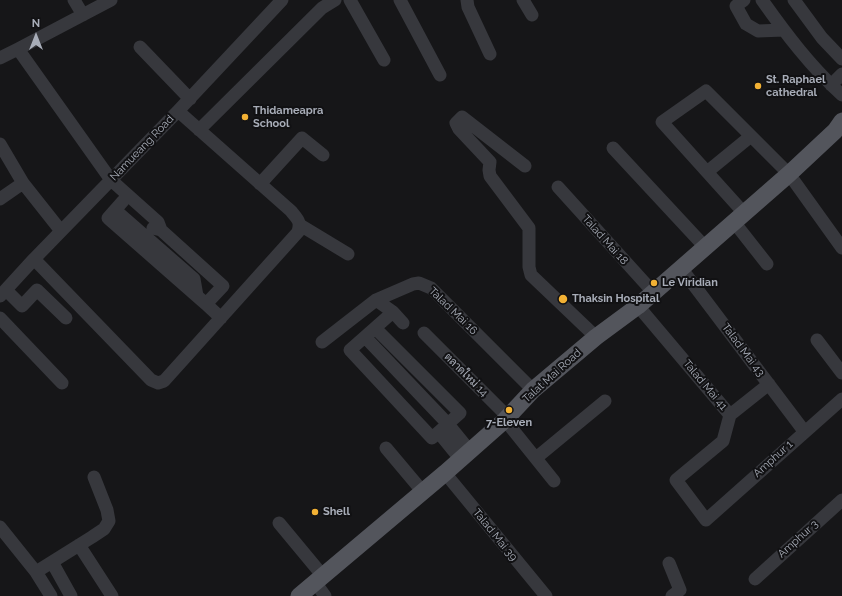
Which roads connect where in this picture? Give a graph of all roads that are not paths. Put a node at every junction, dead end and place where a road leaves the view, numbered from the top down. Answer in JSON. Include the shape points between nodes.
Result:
{"nodes":[{"id":1,"x":74,"y":0,"type":"edge"},
{"id":2,"x":111,"y":0,"type":"edge"},
{"id":3,"x":282,"y":0,"type":"edge"},
{"id":4,"x":334,"y":0,"type":"edge"},
{"id":5,"x":350,"y":0,"type":"edge"},
{"id":6,"x":400,"y":0,"type":"edge"},
{"id":7,"x":467,"y":0,"type":"edge"},
{"id":8,"x":523,"y":0,"type":"edge"},
{"id":9,"x":744,"y":0,"type":"edge"},
{"id":10,"x":762,"y":0,"type":"edge"},
{"id":11,"x":794,"y":0,"type":"edge"},
{"id":12,"x":319,"y":4,"type":"edge"},
{"id":13,"x":83,"y":15,"type":"junction"},
{"id":14,"x":532,"y":15,"type":"dead end"},
{"id":15,"x":784,"y":30,"type":"junction"},
{"id":16,"x":140,"y":47,"type":"dead end"},
{"id":17,"x":18,"y":49,"type":"junction"},
{"id":18,"x":490,"y":54,"type":"dead end"},
{"id":19,"x":0,"y":58,"type":"edge"},
{"id":20,"x":842,"y":59,"type":"edge"},
{"id":21,"x":384,"y":60,"type":"dead end"},
{"id":22,"x":842,"y":74,"type":"edge"},
{"id":23,"x":440,"y":75,"type":"dead end"},
{"id":24,"x":831,"y":85,"type":"junction"},
{"id":25,"x":842,"y":95,"type":"edge"},
{"id":26,"x":190,"y":99,"type":"junction"},
{"id":27,"x":178,"y":111,"type":"junction"},
{"id":28,"x":840,"y":126,"type":"edge"},
{"id":29,"x":199,"y":130,"type":"junction"},
{"id":30,"x":751,"y":136,"type":"junction"},
{"id":31,"x":0,"y":144,"type":"edge"},
{"id":32,"x":613,"y":148,"type":"dead end"},
{"id":33,"x":323,"y":155,"type":"dead end"},
{"id":34,"x":525,"y":166,"type":"dead end"},
{"id":35,"x":707,"y":172,"type":"junction"},
{"id":36,"x":789,"y":174,"type":"junction"},
{"id":37,"x":109,"y":182,"type":"junction"},
{"id":38,"x":23,"y":183,"type":"junction"},
{"id":39,"x":260,"y":184,"type":"junction"},
{"id":40,"x":558,"y":187,"type":"dead end"},
{"id":41,"x":0,"y":199,"type":"edge"},
{"id":42,"x":119,"y":205,"type":"junction"},
{"id":43,"x":739,"y":217,"type":"junction"},
{"id":44,"x":300,"y":225,"type":"junction"},
{"id":45,"x":160,"y":230,"type":"junction"},
{"id":46,"x":61,"y":231,"type":"junction"},
{"id":47,"x":705,"y":247,"type":"junction"},
{"id":48,"x":842,"y":248,"type":"edge"},
{"id":49,"x":348,"y":254,"type":"dead end"},
{"id":50,"x":34,"y":258,"type":"junction"},
{"id":51,"x":767,"y":264,"type":"dead end"},
{"id":52,"x":681,"y":268,"type":"junction"},
{"id":53,"x":653,"y":292,"type":"junction"},
{"id":54,"x":3,"y":293,"type":"edge"},
{"id":55,"x":202,"y":300,"type":"junction"},
{"id":56,"x":376,"y":300,"type":"junction"},
{"id":57,"x":638,"y":306,"type":"junction"},
{"id":58,"x":393,"y":312,"type":"junction"},
{"id":59,"x":0,"y":318,"type":"edge"},
{"id":60,"x":66,"y":318,"type":"dead end"},
{"id":61,"x":221,"y":318,"type":"junction"},
{"id":62,"x":403,"y":323,"type":"dead end"},
{"id":63,"x":375,"y":328,"type":"junction"},
{"id":64,"x":424,"y":333,"type":"dead end"},
{"id":65,"x":366,"y":337,"type":"junction"},
{"id":66,"x":596,"y":337,"type":"junction"},
{"id":67,"x":817,"y":340,"type":"dead end"},
{"id":68,"x":322,"y":342,"type":"dead end"},
{"id":69,"x":842,"y":373,"type":"edge"},
{"id":70,"x":62,"y":383,"type":"dead end"},
{"id":71,"x":769,"y":384,"type":"junction"},
{"id":72,"x":533,"y":390,"type":"junction"},
{"id":73,"x":842,"y":399,"type":"edge"},
{"id":74,"x":605,"y":401,"type":"dead end"},
{"id":75,"x":730,"y":415,"type":"junction"},
{"id":76,"x":507,"y":419,"type":"junction"},
{"id":77,"x":443,"y":429,"type":"junction"},
{"id":78,"x":804,"y":432,"type":"junction"},
{"id":79,"x":386,"y":448,"type":"dead end"},
{"id":80,"x":465,"y":455,"type":"junction"},
{"id":81,"x":536,"y":458,"type":"junction"},
{"id":82,"x":445,"y":473,"type":"junction"},
{"id":83,"x":94,"y":477,"type":"dead end"},
{"id":84,"x":554,"y":481,"type":"dead end"},
{"id":85,"x":423,"y":492,"type":"junction"},
{"id":86,"x":842,"y":500,"type":"edge"},
{"id":87,"x":706,"y":520,"type":"joint"},
{"id":88,"x":279,"y":523,"type":"dead end"},
{"id":89,"x":0,"y":526,"type":"edge"},
{"id":90,"x":79,"y":545,"type":"junction"},
{"id":91,"x":52,"y":562,"type":"junction"},
{"id":92,"x":669,"y":563,"type":"dead end"},
{"id":93,"x":36,"y":572,"type":"junction"},
{"id":94,"x":755,"y":579,"type":"dead end"},
{"id":95,"x":321,"y":585,"type":"edge"},
{"id":96,"x":51,"y":596,"type":"edge"},
{"id":97,"x":71,"y":596,"type":"edge"},
{"id":98,"x":112,"y":596,"type":"edge"},
{"id":99,"x":299,"y":596,"type":"edge"},
{"id":100,"x":546,"y":596,"type":"edge"},
{"id":101,"x":672,"y":596,"type":"edge"}],
"edges":[{"from":1,"to":13,"type":"street"},
{"from":2,"to":13,"type":"street"},
{"from":3,"to":26,"type":"street","name":"Namueang Road"},
{"from":4,"to":12,"type":"street"},
{"from":5,"to":21,"type":"street"},
{"from":6,"to":23,"type":"street"},
{"from":7,"to":18,"type":"street"},
{"from":8,"to":14,"type":"street"},
{"from":9,"to":15,"type":"street","via":[[736,6],[746,24],[758,30]]},
{"from":10,"to":15,"type":"street"},
{"from":11,"to":20,"type":"street","via":[[822,38]]},
{"from":12,"to":29,"type":"street"},
{"from":13,"to":17,"type":"street"},
{"from":15,"to":24,"type":"street"},
{"from":16,"to":26,"type":"street"},
{"from":17,"to":19,"type":"street"},
{"from":17,"to":37,"type":"street"},
{"from":22,"to":24,"type":"street"},
{"from":24,"to":25,"type":"street"},
{"from":26,"to":27,"type":"street","name":"Namueang Road"},
{"from":27,"to":29,"type":"street"},
{"from":27,"to":37,"type":"street","name":"Namueang Road"},
{"from":28,"to":36,"type":"main road","name":"Talat Mai Road"},
{"from":29,"to":39,"type":"street"},
{"from":30,"to":35,"type":"street"},
{"from":30,"to":35,"type":"street","via":[[706,92],[662,122]]},
{"from":30,"to":36,"type":"street"},
{"from":31,"to":38,"type":"street"},
{"from":32,"to":47,"type":"street"},
{"from":33,"to":39,"type":"street","via":[[302,138]]},
{"from":34,"to":66,"type":"street","via":[[462,117],[456,123],[490,162],[490,176],[529,228],[531,275]]},
{"from":35,"to":43,"type":"street"},
{"from":36,"to":43,"type":"main road","name":"Talat Mai Road"},
{"from":36,"to":48,"type":"street"},
{"from":37,"to":42,"type":"street"},
{"from":37,"to":45,"type":"street","via":[[158,222]]},
{"from":37,"to":46,"type":"street","name":"Namueang Road"},
{"from":38,"to":41,"type":"street"},
{"from":38,"to":46,"type":"street"},
{"from":39,"to":44,"type":"street","via":[[291,211]]},
{"from":40,"to":53,"type":"street","name":"Talad Mai 18"},
{"from":42,"to":45,"type":"street","via":[[151,227]]},
{"from":42,"to":55,"type":"street","via":[[194,279]]},
{"from":43,"to":47,"type":"main road","name":"Talat Mai Road"},
{"from":43,"to":51,"type":"street"},
{"from":44,"to":49,"type":"street"},
{"from":44,"to":61,"type":"street","via":[[298,232]]},
{"from":45,"to":55,"type":"street","via":[[223,286]]},
{"from":46,"to":50,"type":"street","name":"Namueang Road"},
{"from":47,"to":52,"type":"main road","name":"Talat Mai Road"},
{"from":50,"to":54,"type":"street","name":"Namueang Road"},
{"from":50,"to":61,"type":"street","via":[[151,380],[158,383],[164,381]]},
{"from":52,"to":53,"type":"main road","name":"Talat Mai Road"},
{"from":52,"to":71,"type":"street","name":"Talad Mai 43"},
{"from":53,"to":57,"type":"main road","name":"Talat Mai Road"},
{"from":54,"to":60,"type":"street","via":[[22,306],[37,290]]},
{"from":55,"to":61,"type":"street"},
{"from":56,"to":58,"type":"street"},
{"from":56,"to":68,"type":"street","name":"Talad Mai 16"},
{"from":56,"to":72,"type":"street","name":"Talad Mai 16","via":[[413,284],[419,283],[431,288]]},
{"from":57,"to":66,"type":"main road","name":"Talat Mai Road"},
{"from":57,"to":75,"type":"street","name":"Talad Mai 41"},
{"from":58,"to":62,"type":"street"},
{"from":58,"to":63,"type":"street"},
{"from":59,"to":70,"type":"street"},
{"from":63,"to":65,"type":"street"},
{"from":63,"to":77,"type":"street","via":[[460,413]]},
{"from":64,"to":76,"type":"street","name":"ตลาดใหม่ 14"},
{"from":65,"to":77,"type":"street"},
{"from":65,"to":77,"type":"street","via":[[350,350],[432,438]]},
{"from":66,"to":72,"type":"main road","name":"Talat Mai Road"},
{"from":67,"to":69,"type":"street"},
{"from":71,"to":75,"type":"street"},
{"from":71,"to":78,"type":"street","name":"Talad Mai 43"},
{"from":72,"to":76,"type":"main road","name":"Talat Mai Road"},
{"from":73,"to":78,"type":"street","name":"Amphur 1"},
{"from":74,"to":81,"type":"street"},
{"from":75,"to":87,"type":"street","name":"Talad Mai 41","via":[[723,441],[676,480]]},
{"from":76,"to":80,"type":"main road","name":"Talat Mai Road"},
{"from":76,"to":81,"type":"street","name":"ตลาดใหม่ 14"},
{"from":77,"to":80,"type":"street"},
{"from":78,"to":87,"type":"street","name":"Amphur 1"},
{"from":79,"to":85,"type":"street"},
{"from":80,"to":82,"type":"main road","name":"Talat Mai Road"},
{"from":81,"to":84,"type":"street","name":"ตลาดใหม่ 14"},
{"from":82,"to":85,"type":"main road","name":"Talat Mai Road"},
{"from":82,"to":100,"type":"street","name":"Talad Mai 39"},
{"from":83,"to":90,"type":"street","via":[[109,521],[104,529]]},
{"from":85,"to":95,"type":"main road","name":"Talat Mai Road"},
{"from":86,"to":94,"type":"street","name":"Amphur 3"},
{"from":88,"to":95,"type":"street"},
{"from":89,"to":93,"type":"street"},
{"from":90,"to":91,"type":"street"},
{"from":90,"to":98,"type":"street"},
{"from":91,"to":93,"type":"street"},
{"from":91,"to":97,"type":"street"},
{"from":92,"to":101,"type":"street","via":[[680,590]]},
{"from":93,"to":96,"type":"street"},
{"from":95,"to":99,"type":"main road","name":"Talat Mai Road"}]}
